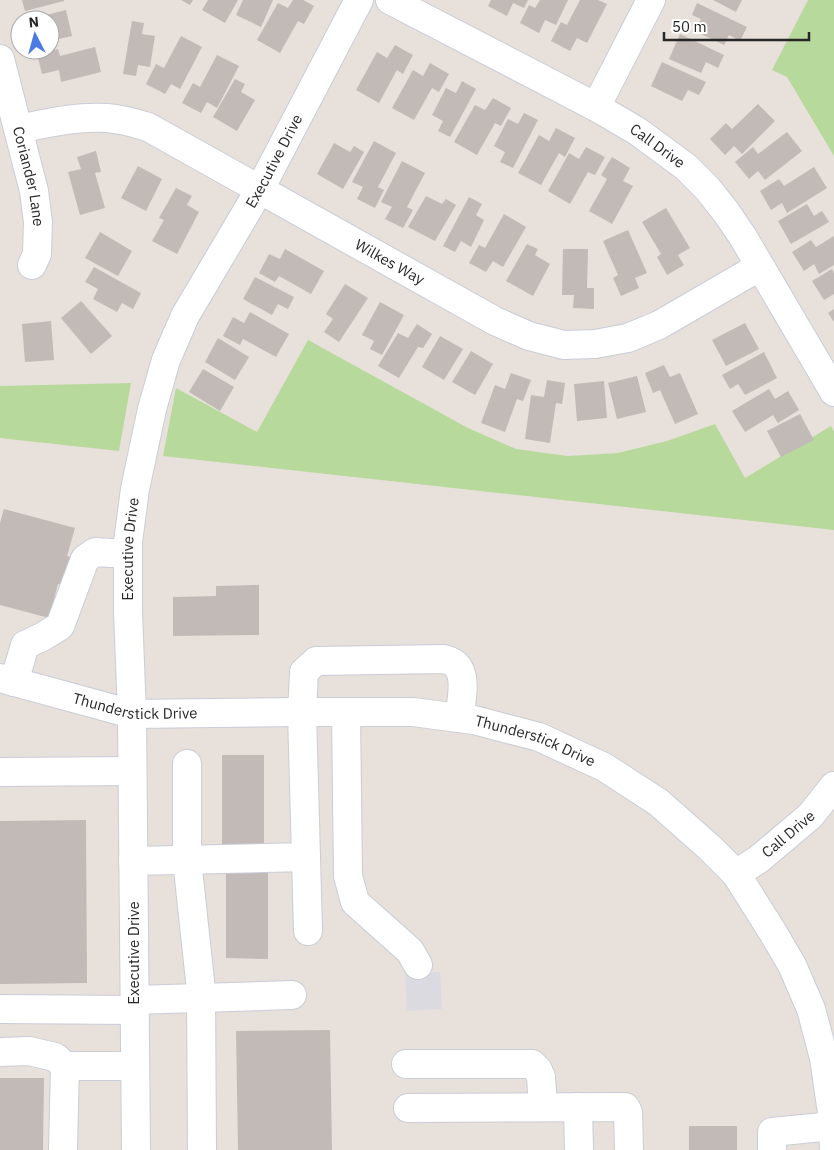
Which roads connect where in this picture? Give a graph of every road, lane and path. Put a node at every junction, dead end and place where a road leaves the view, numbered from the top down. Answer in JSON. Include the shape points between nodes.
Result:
{"nodes":[{"id":1,"x":359,"y":0,"type":"edge"},
{"id":2,"x":390,"y":0,"type":"edge"},
{"id":3,"x":651,"y":0,"type":"edge"},
{"id":4,"x":0,"y":59,"type":"edge"},
{"id":5,"x":596,"y":107,"type":"junction"},
{"id":6,"x":19,"y":129,"type":"junction"},
{"id":7,"x":260,"y":189,"type":"junction"},
{"id":8,"x":32,"y":265,"type":"dead end"},
{"id":9,"x":759,"y":267,"type":"junction"},
{"id":10,"x":834,"y":392,"type":"edge"},
{"id":11,"x":128,"y":554,"type":"junction"},
{"id":12,"x":7,"y":680,"type":"edge"},
{"id":13,"x":302,"y":712,"type":"junction"},
{"id":14,"x":346,"y":712,"type":"junction"},
{"id":15,"x":132,"y":714,"type":"junction"},
{"id":16,"x":459,"y":718,"type":"junction"},
{"id":17,"x":187,"y":764,"type":"dead end"},
{"id":18,"x":132,"y":771,"type":"junction"},
{"id":19,"x":0,"y":772,"type":"edge"},
{"id":20,"x":834,"y":786,"type":"edge"},
{"id":21,"x":306,"y":857,"type":"junction"},
{"id":22,"x":187,"y":860,"type":"junction"},
{"id":23,"x":133,"y":861,"type":"junction"},
{"id":24,"x":736,"y":874,"type":"junction"},
{"id":25,"x":308,"y":931,"type":"dead end"},
{"id":26,"x":418,"y":965,"type":"dead end"},
{"id":27,"x":292,"y":995,"type":"dead end"},
{"id":28,"x":201,"y":998,"type":"junction"},
{"id":29,"x":134,"y":1005,"type":"junction"},
{"id":30,"x":0,"y":1009,"type":"edge"},
{"id":31,"x":0,"y":1052,"type":"edge"},
{"id":32,"x":829,"y":1055,"type":"edge"},
{"id":33,"x":406,"y":1064,"type":"dead end"},
{"id":34,"x":65,"y":1066,"type":"junction"},
{"id":35,"x":135,"y":1066,"type":"junction"},
{"id":36,"x":543,"y":1107,"type":"junction"},
{"id":37,"x":578,"y":1107,"type":"junction"},
{"id":38,"x":408,"y":1108,"type":"dead end"},
{"id":39,"x":834,"y":1134,"type":"edge"},
{"id":40,"x":63,"y":1150,"type":"edge"},
{"id":41,"x":136,"y":1150,"type":"edge"},
{"id":42,"x":202,"y":1150,"type":"edge"},
{"id":43,"x":579,"y":1150,"type":"edge"},
{"id":44,"x":629,"y":1150,"type":"edge"},
{"id":45,"x":772,"y":1150,"type":"edge"}],
"edges":[{"from":1,"to":7,"type":"street","name":"Executive Drive"},
{"from":2,"to":5,"type":"street","name":"Call Drive"},
{"from":3,"to":5,"type":"street"},
{"from":4,"to":6,"type":"street","name":"Coriander Lane"},
{"from":5,"to":9,"type":"street","name":"Call Drive","via":[[686,166],[726,212]]},
{"from":6,"to":7,"type":"street","name":"Wilkes Way","via":[[88,118],[123,120],[148,127]]},
{"from":6,"to":8,"type":"street","name":"Coriander Lane","via":[[38,222],[37,254]]},
{"from":7,"to":9,"type":"street","name":"Wilkes Way","via":[[495,321],[529,336],[564,345],[628,338],[658,325]]},
{"from":7,"to":11,"type":"street","name":"Executive Drive","via":[[185,316],[166,360],[135,489]]},
{"from":9,"to":10,"type":"street","name":"Call Drive"},
{"from":11,"to":12,"type":"street","via":[[95,552],[85,559],[60,626],[25,645]]},
{"from":11,"to":15,"type":"street","name":"Executive Drive"},
{"from":12,"to":15,"type":"street","name":"Thunderstick Drive"},
{"from":13,"to":14,"type":"street","name":"Thunderstick Drive"},
{"from":13,"to":15,"type":"street","name":"Thunderstick Drive"},
{"from":13,"to":16,"type":"street","via":[[304,672],[316,661],[444,659],[455,664],[464,683]]},
{"from":13,"to":21,"type":"street"},
{"from":14,"to":16,"type":"street","name":"Thunderstick Drive","via":[[413,712]]},
{"from":14,"to":26,"type":"street","via":[[348,876],[355,902],[410,952]]},
{"from":15,"to":18,"type":"street","name":"Executive Drive"},
{"from":16,"to":24,"type":"street","name":"Thunderstick Drive","via":[[539,737],[604,767],[658,802]]},
{"from":17,"to":22,"type":"street"},
{"from":18,"to":19,"type":"street"},
{"from":18,"to":23,"type":"street","name":"Executive Drive"},
{"from":20,"to":24,"type":"street","name":"Call Drive","via":[[810,816]]},
{"from":21,"to":22,"type":"street"},
{"from":21,"to":25,"type":"street"},
{"from":22,"to":23,"type":"street"},
{"from":22,"to":28,"type":"street"},
{"from":23,"to":29,"type":"street","name":"Executive Drive"},
{"from":24,"to":32,"type":"street","name":"Thunderstick Drive","via":[[792,965]]},
{"from":27,"to":28,"type":"street"},
{"from":28,"to":29,"type":"street"},
{"from":28,"to":42,"type":"street"},
{"from":29,"to":30,"type":"street"},
{"from":29,"to":35,"type":"street","name":"Executive Drive"},
{"from":31,"to":34,"type":"street","via":[[29,1051],[55,1058]]},
{"from":32,"to":39,"type":"street","name":"Thunderstick Drive"},
{"from":33,"to":36,"type":"street","via":[[532,1064],[541,1077]]},
{"from":34,"to":35,"type":"street"},
{"from":34,"to":40,"type":"street"},
{"from":35,"to":41,"type":"street","name":"Executive Drive"},
{"from":36,"to":37,"type":"street"},
{"from":36,"to":38,"type":"street"},
{"from":37,"to":43,"type":"street"},
{"from":37,"to":44,"type":"street","via":[[625,1107],[628,1112]]},
{"from":39,"to":45,"type":"street","via":[[772,1132]]}]}
